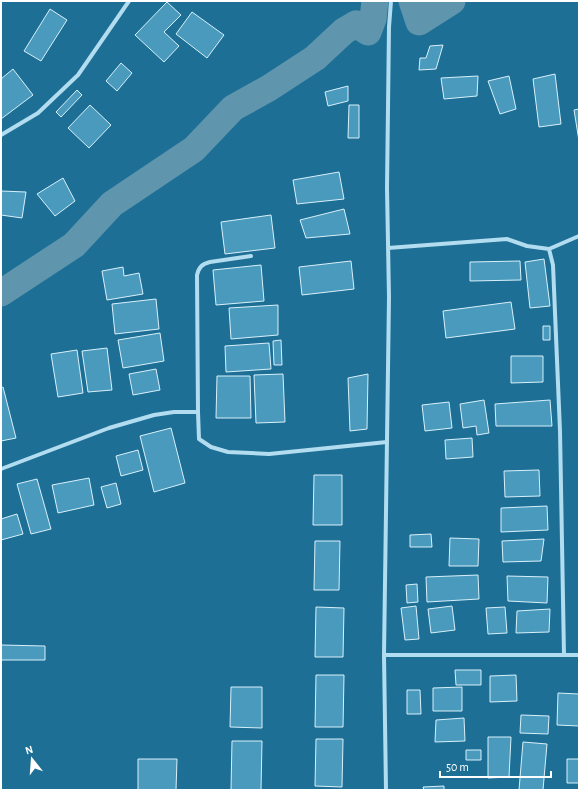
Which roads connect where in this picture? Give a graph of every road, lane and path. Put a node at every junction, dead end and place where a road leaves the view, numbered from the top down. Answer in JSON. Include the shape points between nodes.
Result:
{"nodes":[{"id":1,"x":129,"y":1,"type":"edge"},
{"id":2,"x":391,"y":1,"type":"edge"},
{"id":3,"x":1,"y":135,"type":"edge"},
{"id":4,"x":579,"y":236,"type":"edge"},
{"id":5,"x":388,"y":248,"type":"junction"},
{"id":6,"x":549,"y":250,"type":"junction"},
{"id":7,"x":251,"y":256,"type":"dead end"},
{"id":8,"x":198,"y":412,"type":"junction"},
{"id":9,"x":387,"y":442,"type":"junction"},
{"id":10,"x":1,"y":469,"type":"edge"},
{"id":11,"x":384,"y":655,"type":"junction"},
{"id":12,"x":564,"y":655,"type":"junction"},
{"id":13,"x":579,"y":656,"type":"edge"},
{"id":14,"x":386,"y":790,"type":"edge"}],
"edges":[{"from":1,"to":3,"type":"street","via":[[78,75],[38,113]]},
{"from":2,"to":5,"type":"street"},
{"from":4,"to":6,"type":"street"},
{"from":5,"to":6,"type":"street","via":[[507,238]]},
{"from":5,"to":9,"type":"street"},
{"from":6,"to":12,"type":"street","via":[[553,265],[560,431]]},
{"from":7,"to":8,"type":"street","via":[[210,262],[198,270]]},
{"from":8,"to":9,"type":"street","via":[[199,439],[211,447],[228,452],[269,454]]},
{"from":8,"to":10,"type":"street","via":[[154,415],[109,428]]},
{"from":9,"to":11,"type":"street"},
{"from":11,"to":12,"type":"street"},
{"from":11,"to":14,"type":"street"},
{"from":12,"to":13,"type":"street"}]}
